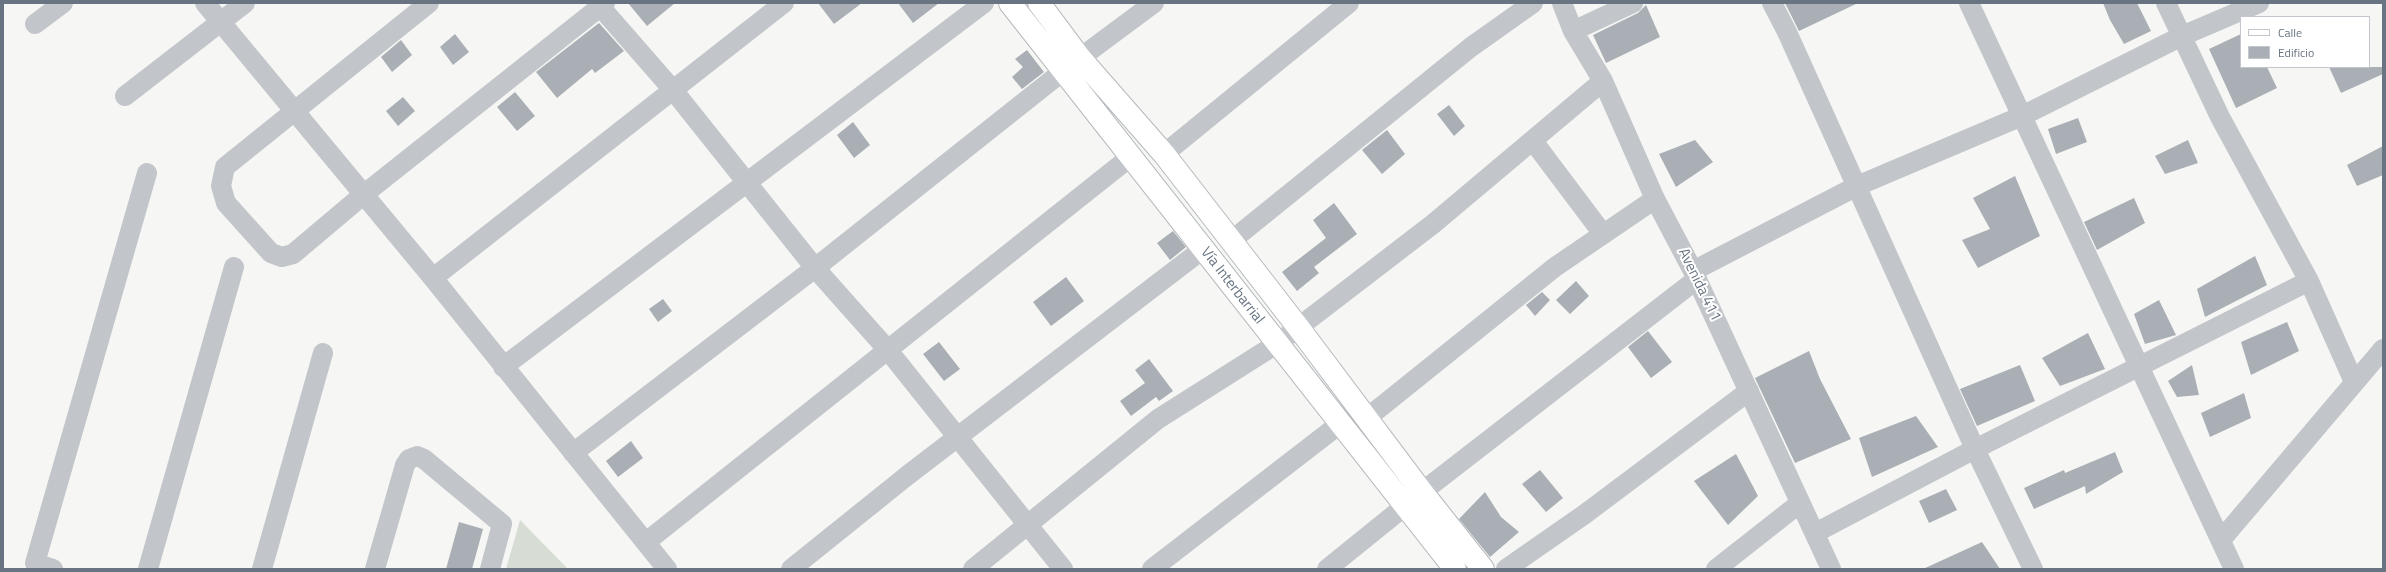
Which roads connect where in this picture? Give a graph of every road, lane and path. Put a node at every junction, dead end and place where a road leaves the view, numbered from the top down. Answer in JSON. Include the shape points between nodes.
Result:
{"nodes":[{"id":1,"x":63,"y":3,"type":"edge"},
{"id":2,"x":205,"y":3,"type":"edge"},
{"id":3,"x":245,"y":3,"type":"edge"},
{"id":4,"x":429,"y":3,"type":"edge"},
{"id":5,"x":784,"y":3,"type":"edge"},
{"id":6,"x":984,"y":3,"type":"edge"},
{"id":7,"x":1010,"y":3,"type":"edge"},
{"id":8,"x":1039,"y":3,"type":"edge"},
{"id":9,"x":1154,"y":3,"type":"edge"},
{"id":10,"x":1349,"y":3,"type":"edge"},
{"id":11,"x":1533,"y":3,"type":"edge"},
{"id":12,"x":1562,"y":3,"type":"edge"},
{"id":13,"x":1633,"y":3,"type":"edge"},
{"id":14,"x":1772,"y":3,"type":"edge"},
{"id":15,"x":1969,"y":3,"type":"edge"},
{"id":16,"x":2166,"y":3,"type":"edge"},
{"id":17,"x":2259,"y":3,"type":"edge"},
{"id":18,"x":601,"y":4,"type":"edge"},
{"id":19,"x":220,"y":22,"type":"junction"},
{"id":20,"x":35,"y":24,"type":"dead end"},
{"id":21,"x":1573,"y":31,"type":"junction"},
{"id":22,"x":2182,"y":36,"type":"junction"},
{"id":23,"x":1080,"y":58,"type":"junction"},
{"id":24,"x":1062,"y":72,"type":"junction"},
{"id":25,"x":1603,"y":81,"type":"junction"},
{"id":26,"x":673,"y":90,"type":"junction"},
{"id":27,"x":125,"y":96,"type":"dead end"},
{"id":28,"x":293,"y":111,"type":"junction"},
{"id":29,"x":2022,"y":116,"type":"junction"},
{"id":30,"x":1533,"y":141,"type":"junction"},
{"id":31,"x":1164,"y":154,"type":"junction"},
{"id":32,"x":1129,"y":158,"type":"junction"},
{"id":33,"x":147,"y":173,"type":"dead end"},
{"id":34,"x":748,"y":183,"type":"junction"},
{"id":35,"x":1857,"y":186,"type":"junction"},
{"id":36,"x":363,"y":195,"type":"junction"},
{"id":37,"x":1655,"y":199,"type":"junction"},
{"id":38,"x":1603,"y":234,"type":"junction"},
{"id":39,"x":1231,"y":241,"type":"junction"},
{"id":40,"x":1203,"y":249,"type":"junction"},
{"id":41,"x":234,"y":267,"type":"dead end"},
{"id":42,"x":815,"y":268,"type":"junction"},
{"id":43,"x":1695,"y":275,"type":"junction"},
{"id":44,"x":433,"y":278,"type":"junction"},
{"id":45,"x":2309,"y":281,"type":"junction"},
{"id":46,"x":1298,"y":326,"type":"junction"},
{"id":47,"x":1278,"y":343,"type":"junction"},
{"id":48,"x":887,"y":349,"type":"junction"},
{"id":49,"x":2383,"y":349,"type":"edge"},
{"id":50,"x":323,"y":353,"type":"dead end"},
{"id":51,"x":2139,"y":366,"type":"junction"},
{"id":52,"x":503,"y":367,"type":"junction"},
{"id":53,"x":2354,"y":382,"type":"junction"},
{"id":54,"x":1749,"y":391,"type":"junction"},
{"id":55,"x":1367,"y":418,"type":"junction"},
{"id":56,"x":1341,"y":423,"type":"junction"},
{"id":57,"x":958,"y":437,"type":"junction"},
{"id":58,"x":1975,"y":449,"type":"junction"},
{"id":59,"x":573,"y":453,"type":"junction"},
{"id":60,"x":1422,"y":492,"type":"junction"},
{"id":61,"x":1800,"y":502,"type":"junction"},
{"id":62,"x":1405,"y":506,"type":"junction"},
{"id":63,"x":1027,"y":524,"type":"junction"},
{"id":64,"x":1815,"y":533,"type":"junction"},
{"id":65,"x":2221,"y":540,"type":"junction"},
{"id":66,"x":646,"y":542,"type":"junction"},
{"id":67,"x":53,"y":569,"type":"edge"},
{"id":68,"x":148,"y":569,"type":"edge"},
{"id":69,"x":262,"y":569,"type":"edge"},
{"id":70,"x":375,"y":569,"type":"edge"},
{"id":71,"x":490,"y":569,"type":"edge"},
{"id":72,"x":667,"y":569,"type":"edge"},
{"id":73,"x":791,"y":569,"type":"edge"},
{"id":74,"x":972,"y":569,"type":"edge"},
{"id":75,"x":1063,"y":569,"type":"edge"},
{"id":76,"x":1152,"y":569,"type":"edge"},
{"id":77,"x":1327,"y":569,"type":"edge"},
{"id":78,"x":1455,"y":569,"type":"edge"},
{"id":79,"x":1483,"y":569,"type":"edge"},
{"id":80,"x":1506,"y":569,"type":"edge"},
{"id":81,"x":1716,"y":569,"type":"edge"},
{"id":82,"x":1831,"y":569,"type":"edge"},
{"id":83,"x":2033,"y":569,"type":"edge"},
{"id":84,"x":2234,"y":569,"type":"edge"}],
"edges":[{"from":1,"to":20,"type":"street"},
{"from":2,"to":19,"type":"street"},
{"from":3,"to":19,"type":"street"},
{"from":4,"to":28,"type":"street"},
{"from":5,"to":26,"type":"street"},
{"from":6,"to":34,"type":"street"},
{"from":7,"to":24,"type":"main road","name":"Vía Interbarrial"},
{"from":8,"to":23,"type":"main road","name":"Vía Interbarrial"},
{"from":9,"to":23,"type":"street"},
{"from":10,"to":31,"type":"street"},
{"from":11,"to":39,"type":"street","via":[[1471,47]]},
{"from":12,"to":21,"type":"street","name":"Avenida 411"},
{"from":13,"to":21,"type":"street"},
{"from":14,"to":35,"type":"street"},
{"from":15,"to":29,"type":"street"},
{"from":16,"to":22,"type":"street"},
{"from":17,"to":22,"type":"street"},
{"from":18,"to":26,"type":"street"},
{"from":18,"to":36,"type":"street"},
{"from":19,"to":27,"type":"street"},
{"from":19,"to":28,"type":"street"},
{"from":21,"to":25,"type":"street","name":"Avenida 411"},
{"from":22,"to":29,"type":"street"},
{"from":22,"to":45,"type":"street","via":[[2220,117]]},
{"from":23,"to":31,"type":"main road","name":"Vía Interbarrial"},
{"from":24,"to":32,"type":"main road","name":"Vía Interbarrial"},
{"from":24,"to":42,"type":"street"},
{"from":25,"to":30,"type":"street"},
{"from":25,"to":37,"type":"street","name":"Avenida 411"},
{"from":26,"to":34,"type":"street"},
{"from":26,"to":44,"type":"street"},
{"from":28,"to":36,"type":"street"},
{"from":28,"to":36,"type":"street","via":[[225,167],[221,186],[226,203],[271,254],[282,256],[293,254]]},
{"from":29,"to":35,"type":"street"},
{"from":29,"to":51,"type":"street"},
{"from":30,"to":38,"type":"street"},
{"from":30,"to":46,"type":"street","via":[[1433,224]]},
{"from":31,"to":39,"type":"main road","name":"Vía Interbarrial"},
{"from":32,"to":40,"type":"main road","name":"Vía Interbarrial"},
{"from":32,"to":48,"type":"street"},
{"from":33,"to":67,"type":"street","via":[[35,563]]},
{"from":34,"to":42,"type":"street"},
{"from":34,"to":52,"type":"street"},
{"from":35,"to":43,"type":"street"},
{"from":35,"to":58,"type":"street"},
{"from":36,"to":44,"type":"street"},
{"from":37,"to":38,"type":"street"},
{"from":37,"to":43,"type":"street","name":"Avenida 411"},
{"from":38,"to":55,"type":"street","via":[[1555,266]]},
{"from":39,"to":46,"type":"main road","name":"Vía Interbarrial"},
{"from":40,"to":47,"type":"main road","name":"Vía Interbarrial"},
{"from":40,"to":57,"type":"street"},
{"from":41,"to":68,"type":"street"},
{"from":42,"to":48,"type":"street"},
{"from":42,"to":59,"type":"street"},
{"from":43,"to":54,"type":"street","name":"Avenida 411"},
{"from":43,"to":60,"type":"street"},
{"from":44,"to":52,"type":"street"},
{"from":45,"to":51,"type":"street"},
{"from":45,"to":53,"type":"street"},
{"from":46,"to":47,"type":"street"},
{"from":46,"to":55,"type":"main road","name":"Vía Interbarrial"},
{"from":47,"to":56,"type":"main road","name":"Vía Interbarrial"},
{"from":47,"to":63,"type":"street","via":[[1158,419]]},
{"from":48,"to":57,"type":"street"},
{"from":48,"to":66,"type":"street"},
{"from":49,"to":53,"type":"street"},
{"from":50,"to":69,"type":"street"},
{"from":51,"to":58,"type":"street"},
{"from":51,"to":65,"type":"street"},
{"from":52,"to":59,"type":"street"},
{"from":53,"to":65,"type":"street"},
{"from":54,"to":61,"type":"street","name":"Avenida 411"},
{"from":54,"to":80,"type":"street","via":[[1585,514]]},
{"from":55,"to":60,"type":"main road","name":"Vía Interbarrial"},
{"from":56,"to":62,"type":"main road","name":"Vía Interbarrial"},
{"from":56,"to":76,"type":"street"},
{"from":57,"to":63,"type":"street"},
{"from":57,"to":73,"type":"street"},
{"from":58,"to":64,"type":"street"},
{"from":58,"to":83,"type":"street"},
{"from":59,"to":66,"type":"street"},
{"from":60,"to":79,"type":"main road","name":"Vía Interbarrial"},
{"from":61,"to":64,"type":"street","name":"Avenida 411"},
{"from":61,"to":81,"type":"street"},
{"from":62,"to":77,"type":"street"},
{"from":62,"to":78,"type":"main road","name":"Vía Interbarrial"},
{"from":63,"to":74,"type":"street"},
{"from":63,"to":75,"type":"street"},
{"from":64,"to":82,"type":"street","name":"Avenida 411"},
{"from":65,"to":84,"type":"street"},
{"from":66,"to":72,"type":"street"},
{"from":70,"to":71,"type":"street","via":[[405,465],[409,459],[417,456],[424,459],[502,524]]}]}
